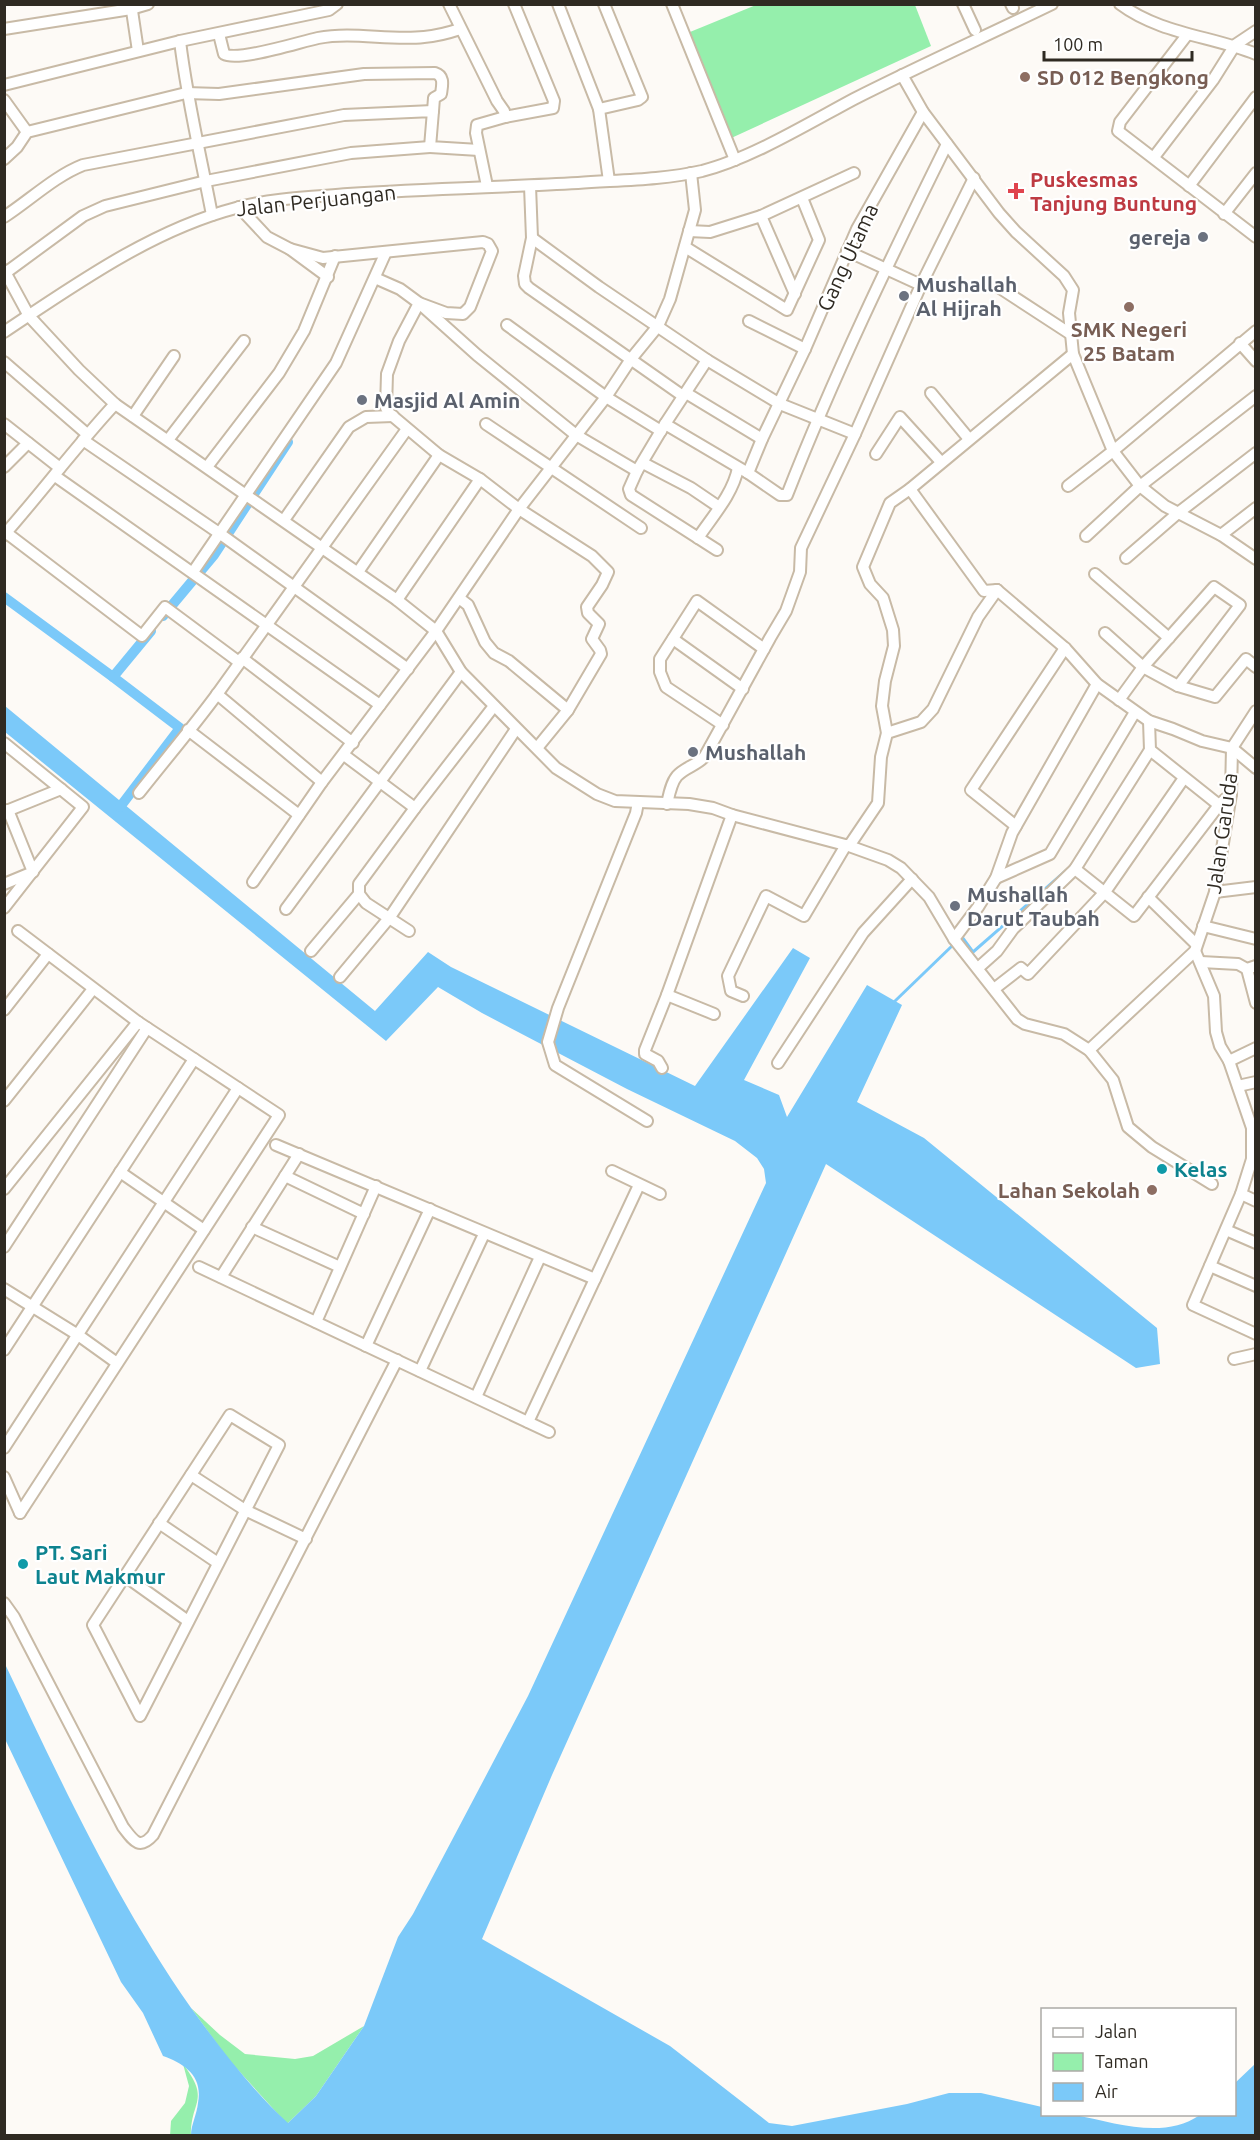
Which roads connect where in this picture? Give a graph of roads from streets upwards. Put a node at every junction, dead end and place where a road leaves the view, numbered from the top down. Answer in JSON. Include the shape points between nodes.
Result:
{"nodes":[{"id":1,"x":148,"y":4,"type":"edge"},
{"id":2,"x":337,"y":4,"type":"edge"},
{"id":3,"x":449,"y":4,"type":"edge"},
{"id":4,"x":514,"y":4,"type":"edge"},
{"id":5,"x":558,"y":4,"type":"edge"},
{"id":6,"x":604,"y":4,"type":"edge"},
{"id":7,"x":672,"y":4,"type":"edge"},
{"id":8,"x":963,"y":4,"type":"edge"},
{"id":9,"x":1052,"y":4,"type":"edge"},
{"id":10,"x":1120,"y":4,"type":"edge"},
{"id":11,"x":131,"y":7,"type":"edge"},
{"id":12,"x":4,"y":29,"type":"edge"},
{"id":13,"x":460,"y":29,"type":"junction"},
{"id":14,"x":975,"y":30,"type":"dead end"},
{"id":15,"x":1256,"y":32,"type":"edge"},
{"id":16,"x":219,"y":34,"type":"junction"},
{"id":17,"x":1187,"y":35,"type":"junction"},
{"id":18,"x":180,"y":41,"type":"junction"},
{"id":19,"x":1235,"y":45,"type":"junction"},
{"id":20,"x":138,"y":51,"type":"junction"},
{"id":21,"x":1256,"y":54,"type":"edge"},
{"id":22,"x":902,"y":75,"type":"junction"},
{"id":23,"x":4,"y":85,"type":"edge"},
{"id":24,"x":186,"y":93,"type":"junction"},
{"id":25,"x":1256,"y":97,"type":"edge"},
{"id":26,"x":4,"y":100,"type":"edge"},
{"id":27,"x":599,"y":109,"type":"junction"},
{"id":28,"x":434,"y":111,"type":"junction"},
{"id":29,"x":923,"y":112,"type":"junction"},
{"id":30,"x":505,"y":117,"type":"junction"},
{"id":31,"x":27,"y":132,"type":"junction"},
{"id":32,"x":199,"y":143,"type":"junction"},
{"id":33,"x":947,"y":144,"type":"junction"},
{"id":34,"x":430,"y":147,"type":"junction"},
{"id":35,"x":479,"y":150,"type":"junction"},
{"id":36,"x":1154,"y":157,"type":"junction"},
{"id":37,"x":4,"y":159,"type":"edge"},
{"id":38,"x":735,"y":160,"type":"junction"},
{"id":39,"x":691,"y":173,"type":"junction"},
{"id":40,"x":854,"y":173,"type":"dead end"},
{"id":41,"x":1256,"y":173,"type":"edge"},
{"id":42,"x":974,"y":178,"type":"junction"},
{"id":43,"x":206,"y":181,"type":"junction"},
{"id":44,"x":609,"y":181,"type":"junction"},
{"id":45,"x":487,"y":186,"type":"junction"},
{"id":46,"x":530,"y":186,"type":"junction"},
{"id":47,"x":1189,"y":186,"type":"junction"},
{"id":48,"x":802,"y":198,"type":"junction"},
{"id":49,"x":239,"y":207,"type":"junction"},
{"id":50,"x":1224,"y":214,"type":"junction"},
{"id":51,"x":212,"y":215,"type":"junction"},
{"id":52,"x":761,"y":216,"type":"junction"},
{"id":53,"x":4,"y":217,"type":"edge"},
{"id":54,"x":689,"y":231,"type":"junction"},
{"id":55,"x":1256,"y":237,"type":"edge"},
{"id":56,"x":532,"y":238,"type":"junction"},
{"id":57,"x":685,"y":247,"type":"junction"},
{"id":58,"x":290,"y":249,"type":"junction"},
{"id":59,"x":847,"y":251,"type":"junction"},
{"id":60,"x":386,"y":252,"type":"junction"},
{"id":61,"x":336,"y":256,"type":"junction"},
{"id":62,"x":886,"y":269,"type":"junction"},
{"id":63,"x":5,"y":273,"type":"edge"},
{"id":64,"x":328,"y":277,"type":"junction"},
{"id":65,"x":375,"y":278,"type":"junction"},
{"id":66,"x":921,"y":285,"type":"junction"},
{"id":67,"x":1000,"y":288,"type":"dead end"},
{"id":68,"x":795,"y":294,"type":"junction"},
{"id":69,"x":419,"y":303,"type":"junction"},
{"id":70,"x":29,"y":316,"type":"junction"},
{"id":71,"x":749,"y":321,"type":"dead end"},
{"id":72,"x":507,"y":325,"type":"dead end"},
{"id":73,"x":658,"y":326,"type":"junction"},
{"id":74,"x":1256,"y":331,"type":"edge"},
{"id":75,"x":4,"y":332,"type":"edge"},
{"id":76,"x":1070,"y":333,"type":"junction"},
{"id":77,"x":244,"y":341,"type":"dead end"},
{"id":78,"x":1240,"y":343,"type":"junction"},
{"id":79,"x":805,"y":349,"type":"junction"},
{"id":80,"x":1073,"y":354,"type":"junction"},
{"id":81,"x":174,"y":356,"type":"dead end"},
{"id":82,"x":632,"y":359,"type":"junction"},
{"id":83,"x":708,"y":360,"type":"junction"},
{"id":84,"x":1256,"y":361,"type":"edge"},
{"id":85,"x":4,"y":362,"type":"edge"},
{"id":86,"x":931,"y":393,"type":"dead end"},
{"id":87,"x":684,"y":395,"type":"junction"},
{"id":88,"x":1256,"y":396,"type":"edge"},
{"id":89,"x":606,"y":398,"type":"junction"},
{"id":90,"x":115,"y":404,"type":"junction"},
{"id":91,"x":780,"y":404,"type":"junction"},
{"id":92,"x":133,"y":416,"type":"junction"},
{"id":93,"x":393,"y":416,"type":"junction"},
{"id":94,"x":816,"y":419,"type":"junction"},
{"id":95,"x":4,"y":424,"type":"edge"},
{"id":96,"x":486,"y":424,"type":"dead end"},
{"id":97,"x":663,"y":428,"type":"junction"},
{"id":98,"x":407,"y":429,"type":"junction"},
{"id":99,"x":855,"y":434,"type":"junction"},
{"id":100,"x":576,"y":435,"type":"junction"},
{"id":101,"x":85,"y":437,"type":"junction"},
{"id":102,"x":762,"y":439,"type":"junction"},
{"id":103,"x":969,"y":439,"type":"junction"},
{"id":104,"x":168,"y":440,"type":"junction"},
{"id":105,"x":28,"y":443,"type":"junction"},
{"id":106,"x":1113,"y":451,"type":"junction"},
{"id":107,"x":1256,"y":453,"type":"edge"},
{"id":108,"x":876,"y":454,"type":"dead end"},
{"id":109,"x":439,"y":455,"type":"junction"},
{"id":110,"x":941,"y":462,"type":"junction"},
{"id":111,"x":551,"y":466,"type":"junction"},
{"id":112,"x":4,"y":467,"type":"edge"},
{"id":113,"x":207,"y":467,"type":"junction"},
{"id":114,"x":640,"y":467,"type":"junction"},
{"id":115,"x":743,"y":471,"type":"junction"},
{"id":116,"x":57,"y":472,"type":"junction"},
{"id":117,"x":480,"y":479,"type":"junction"},
{"id":118,"x":1068,"y":486,"type":"dead end"},
{"id":119,"x":1140,"y":486,"type":"junction"},
{"id":120,"x":910,"y":489,"type":"junction"},
{"id":121,"x":250,"y":497,"type":"junction"},
{"id":122,"x":719,"y":507,"type":"junction"},
{"id":123,"x":1256,"y":508,"type":"edge"},
{"id":124,"x":519,"y":509,"type":"junction"},
{"id":125,"x":1178,"y":513,"type":"junction"},
{"id":126,"x":285,"y":520,"type":"junction"},
{"id":127,"x":641,"y":528,"type":"dead end"},
{"id":128,"x":5,"y":533,"type":"edge"},
{"id":129,"x":1221,"y":535,"type":"junction"},
{"id":130,"x":223,"y":536,"type":"junction"},
{"id":131,"x":1086,"y":536,"type":"dead end"},
{"id":132,"x":698,"y":538,"type":"junction"},
{"id":133,"x":323,"y":549,"type":"junction"},
{"id":134,"x":717,"y":550,"type":"dead end"},
{"id":135,"x":1126,"y":558,"type":"dead end"},
{"id":136,"x":1256,"y":559,"type":"edge"},
{"id":137,"x":358,"y":572,"type":"junction"},
{"id":138,"x":196,"y":574,"type":"junction"},
{"id":139,"x":1095,"y":574,"type":"dead end"},
{"id":140,"x":295,"y":588,"type":"junction"},
{"id":141,"x":997,"y":590,"type":"junction"},
{"id":142,"x":459,"y":598,"type":"junction"},
{"id":143,"x":397,"y":600,"type":"junction"},
{"id":144,"x":266,"y":623,"type":"junction"},
{"id":145,"x":436,"y":632,"type":"junction"},
{"id":146,"x":1105,"y":633,"type":"dead end"},
{"id":147,"x":1169,"y":638,"type":"junction"},
{"id":148,"x":673,"y":639,"type":"junction"},
{"id":149,"x":1065,"y":648,"type":"junction"},
{"id":150,"x":764,"y":649,"type":"junction"},
{"id":151,"x":241,"y":660,"type":"junction"},
{"id":152,"x":1143,"y":667,"type":"junction"},
{"id":153,"x":1256,"y":667,"type":"edge"},
{"id":154,"x":408,"y":669,"type":"junction"},
{"id":155,"x":461,"y":672,"type":"junction"},
{"id":156,"x":1097,"y":684,"type":"junction"},
{"id":157,"x":1178,"y":686,"type":"junction"},
{"id":158,"x":743,"y":689,"type":"junction"},
{"id":159,"x":217,"y":694,"type":"junction"},
{"id":160,"x":1119,"y":700,"type":"junction"},
{"id":161,"x":380,"y":705,"type":"junction"},
{"id":162,"x":494,"y":706,"type":"junction"},
{"id":163,"x":568,"y":710,"type":"junction"},
{"id":164,"x":1135,"y":712,"type":"junction"},
{"id":165,"x":1255,"y":714,"type":"edge"},
{"id":166,"x":1149,"y":721,"type":"junction"},
{"id":167,"x":723,"y":725,"type":"junction"},
{"id":168,"x":516,"y":729,"type":"junction"},
{"id":169,"x":188,"y":730,"type":"junction"},
{"id":170,"x":887,"y":733,"type":"junction"},
{"id":171,"x":353,"y":743,"type":"junction"},
{"id":172,"x":5,"y":744,"type":"edge"},
{"id":173,"x":537,"y":748,"type":"junction"},
{"id":174,"x":1232,"y":748,"type":"junction"},
{"id":175,"x":1150,"y":750,"type":"junction"},
{"id":176,"x":344,"y":754,"type":"junction"},
{"id":177,"x":1256,"y":768,"type":"edge"},
{"id":178,"x":1185,"y":778,"type":"junction"},
{"id":179,"x":380,"y":781,"type":"junction"},
{"id":180,"x":322,"y":782,"type":"junction"},
{"id":181,"x":61,"y":789,"type":"junction"},
{"id":182,"x":139,"y":794,"type":"dead end"},
{"id":183,"x":1231,"y":794,"type":"junction"},
{"id":184,"x":638,"y":802,"type":"junction"},
{"id":185,"x":667,"y":804,"type":"junction"},
{"id":186,"x":1218,"y":805,"type":"junction"},
{"id":187,"x":415,"y":808,"type":"junction"},
{"id":188,"x":6,"y":811,"type":"edge"},
{"id":189,"x":299,"y":814,"type":"junction"},
{"id":190,"x":732,"y":815,"type":"junction"},
{"id":191,"x":1016,"y":826,"type":"junction"},
{"id":192,"x":847,"y":846,"type":"junction"},
{"id":193,"x":1075,"y":869,"type":"junction"},
{"id":194,"x":33,"y":873,"type":"junction"},
{"id":195,"x":996,"y":878,"type":"junction"},
{"id":196,"x":912,"y":879,"type":"junction"},
{"id":197,"x":253,"y":882,"type":"dead end"},
{"id":198,"x":4,"y":884,"type":"edge"},
{"id":199,"x":1256,"y":886,"type":"edge"},
{"id":200,"x":1105,"y":892,"type":"junction"},
{"id":201,"x":1215,"y":892,"type":"junction"},
{"id":202,"x":359,"y":894,"type":"junction"},
{"id":203,"x":1148,"y":897,"type":"junction"},
{"id":204,"x":4,"y":908,"type":"edge"},
{"id":205,"x":285,"y":909,"type":"dead end"},
{"id":206,"x":390,"y":917,"type":"junction"},
{"id":207,"x":1203,"y":926,"type":"junction"},
{"id":208,"x":18,"y":931,"type":"dead end"},
{"id":209,"x":409,"y":931,"type":"dead end"},
{"id":210,"x":954,"y":939,"type":"junction"},
{"id":211,"x":1256,"y":939,"type":"edge"},
{"id":212,"x":1196,"y":948,"type":"junction"},
{"id":213,"x":311,"y":951,"type":"dead end"},
{"id":214,"x":48,"y":954,"type":"junction"},
{"id":215,"x":1201,"y":962,"type":"junction"},
{"id":216,"x":978,"y":968,"type":"junction"},
{"id":217,"x":1251,"y":968,"type":"edge"},
{"id":218,"x":340,"y":976,"type":"dead end"},
{"id":219,"x":93,"y":989,"type":"junction"},
{"id":220,"x":994,"y":989,"type":"junction"},
{"id":221,"x":667,"y":995,"type":"junction"},
{"id":222,"x":743,"y":996,"type":"dead end"},
{"id":223,"x":1256,"y":1004,"type":"edge"},
{"id":224,"x":4,"y":1010,"type":"edge"},
{"id":225,"x":714,"y":1014,"type":"dead end"},
{"id":226,"x":142,"y":1025,"type":"junction"},
{"id":227,"x":1256,"y":1048,"type":"edge"},
{"id":228,"x":1089,"y":1050,"type":"junction"},
{"id":229,"x":194,"y":1059,"type":"junction"},
{"id":230,"x":1229,"y":1061,"type":"junction"},
{"id":231,"x":778,"y":1063,"type":"dead end"},
{"id":232,"x":662,"y":1068,"type":"dead end"},
{"id":233,"x":1256,"y":1082,"type":"edge"},
{"id":234,"x":1238,"y":1086,"type":"junction"},
{"id":235,"x":238,"y":1088,"type":"junction"},
{"id":236,"x":4,"y":1101,"type":"edge"},
{"id":237,"x":647,"y":1121,"type":"dead end"},
{"id":238,"x":1254,"y":1128,"type":"edge"},
{"id":239,"x":276,"y":1145,"type":"dead end"},
{"id":240,"x":299,"y":1154,"type":"junction"},
{"id":241,"x":1254,"y":1160,"type":"edge"},
{"id":242,"x":120,"y":1172,"type":"junction"},
{"id":243,"x":612,"y":1172,"type":"dead end"},
{"id":244,"x":285,"y":1176,"type":"junction"},
{"id":245,"x":1212,"y":1184,"type":"dead end"},
{"id":246,"x":639,"y":1185,"type":"junction"},
{"id":247,"x":376,"y":1186,"type":"junction"},
{"id":248,"x":4,"y":1189,"type":"edge"},
{"id":249,"x":660,"y":1194,"type":"dead end"},
{"id":250,"x":1241,"y":1194,"type":"junction"},
{"id":251,"x":1256,"y":1201,"type":"edge"},
{"id":252,"x":163,"y":1203,"type":"junction"},
{"id":253,"x":430,"y":1209,"type":"junction"},
{"id":254,"x":364,"y":1214,"type":"junction"},
{"id":255,"x":252,"y":1227,"type":"junction"},
{"id":256,"x":204,"y":1230,"type":"junction"},
{"id":257,"x":1226,"y":1230,"type":"junction"},
{"id":258,"x":484,"y":1234,"type":"junction"},
{"id":259,"x":1256,"y":1244,"type":"edge"},
{"id":260,"x":4,"y":1247,"type":"edge"},
{"id":261,"x":540,"y":1257,"type":"junction"},
{"id":262,"x":199,"y":1266,"type":"dead end"},
{"id":263,"x":1210,"y":1266,"type":"junction"},
{"id":264,"x":340,"y":1267,"type":"junction"},
{"id":265,"x":221,"y":1277,"type":"junction"},
{"id":266,"x":595,"y":1279,"type":"junction"},
{"id":267,"x":1256,"y":1286,"type":"edge"},
{"id":268,"x":4,"y":1289,"type":"edge"},
{"id":269,"x":32,"y":1308,"type":"junction"},
{"id":270,"x":316,"y":1322,"type":"junction"},
{"id":271,"x":1256,"y":1334,"type":"edge"},
{"id":272,"x":78,"y":1335,"type":"junction"},
{"id":273,"x":366,"y":1346,"type":"junction"},
{"id":274,"x":4,"y":1350,"type":"edge"},
{"id":275,"x":1256,"y":1354,"type":"edge"},
{"id":276,"x":1234,"y":1359,"type":"dead end"},
{"id":277,"x":397,"y":1360,"type":"junction"},
{"id":278,"x":117,"y":1363,"type":"junction"},
{"id":279,"x":420,"y":1371,"type":"junction"},
{"id":280,"x":476,"y":1397,"type":"junction"},
{"id":281,"x":528,"y":1422,"type":"junction"},
{"id":282,"x":549,"y":1432,"type":"dead end"},
{"id":283,"x":4,"y":1448,"type":"edge"},
{"id":284,"x":191,"y":1475,"type":"junction"},
{"id":285,"x":4,"y":1477,"type":"edge"},
{"id":286,"x":245,"y":1510,"type":"junction"},
{"id":287,"x":159,"y":1523,"type":"junction"},
{"id":288,"x":306,"y":1539,"type":"junction"},
{"id":289,"x":218,"y":1563,"type":"junction"},
{"id":290,"x":125,"y":1576,"type":"junction"},
{"id":291,"x":4,"y":1603,"type":"edge"},
{"id":292,"x":188,"y":1621,"type":"junction"}],
"edges":[{"from":1,"to":11,"type":"street"},
{"from":2,"to":16,"type":"street","via":[[332,9]]},
{"from":3,"to":13,"type":"street"},
{"from":4,"to":30,"type":"street","via":[[554,101],[553,108]]},
{"from":5,"to":27,"type":"street"},
{"from":6,"to":27,"type":"street","via":[[642,97]]},
{"from":7,"to":38,"type":"street"},
{"from":8,"to":14,"type":"street"},
{"from":9,"to":22,"type":"street","name":"Jalan Perjuangan"},
{"from":10,"to":17,"type":"street"},
{"from":11,"to":12,"type":"street"},
{"from":11,"to":20,"type":"street"},
{"from":13,"to":16,"type":"street","via":[[422,38],[329,36],[229,57],[224,54]]},
{"from":13,"to":30,"type":"street"},
{"from":15,"to":19,"type":"street"},
{"from":16,"to":18,"type":"street"},
{"from":17,"to":19,"type":"street"},
{"from":17,"to":36,"type":"street","via":[[1118,125],[1120,134]]},
{"from":18,"to":20,"type":"street"},
{"from":18,"to":24,"type":"street"},
{"from":19,"to":21,"type":"street"},
{"from":19,"to":36,"type":"street"},
{"from":20,"to":23,"type":"street"},
{"from":22,"to":29,"type":"street"},
{"from":22,"to":38,"type":"street","name":"Jalan Perjuangan"},
{"from":24,"to":28,"type":"street","via":[[219,94],[363,74],[435,73],[442,81],[441,94],[434,98]]},
{"from":24,"to":31,"type":"street"},
{"from":24,"to":32,"type":"street"},
{"from":25,"to":47,"type":"street"},
{"from":26,"to":31,"type":"street"},
{"from":27,"to":44,"type":"street"},
{"from":28,"to":32,"type":"street","via":[[344,115]]},
{"from":28,"to":34,"type":"street"},
{"from":29,"to":33,"type":"street"},
{"from":29,"to":59,"type":"street","name":"Gang Utama"},
{"from":30,"to":35,"type":"street","via":[[477,125]]},
{"from":31,"to":37,"type":"street"},
{"from":32,"to":43,"type":"street"},
{"from":32,"to":53,"type":"street","via":[[83,165]]},
{"from":33,"to":42,"type":"street"},
{"from":33,"to":62,"type":"street"},
{"from":34,"to":35,"type":"street"},
{"from":34,"to":43,"type":"street","via":[[351,153]]},
{"from":35,"to":45,"type":"street"},
{"from":36,"to":47,"type":"street"},
{"from":38,"to":39,"type":"street","name":"Jalan Perjuangan"},
{"from":39,"to":44,"type":"street","name":"Jalan Perjuangan"},
{"from":39,"to":54,"type":"street","via":[[695,210]]},
{"from":40,"to":48,"type":"street"},
{"from":41,"to":50,"type":"street"},
{"from":42,"to":66,"type":"street"},
{"from":42,"to":76,"type":"street","via":[[999,213],[1064,276],[1073,290]]},
{"from":43,"to":51,"type":"street"},
{"from":43,"to":63,"type":"street","via":[[105,206],[83,216]]},
{"from":44,"to":46,"type":"street","name":"Jalan Perjuangan"},
{"from":45,"to":46,"type":"street","name":"Jalan Perjuangan"},
{"from":45,"to":49,"type":"street","name":"Jalan Perjuangan","via":[[308,197]]},
{"from":46,"to":56,"type":"street"},
{"from":47,"to":50,"type":"street"},
{"from":48,"to":52,"type":"street"},
{"from":48,"to":68,"type":"street","via":[[819,240]]},
{"from":49,"to":51,"type":"street","name":"Jalan Perjuangan"},
{"from":49,"to":58,"type":"street","via":[[267,237]]},
{"from":50,"to":55,"type":"street"},
{"from":51,"to":70,"type":"street","name":"Jalan Perjuangan","via":[[128,254]]},
{"from":52,"to":54,"type":"street","via":[[710,232]]},
{"from":52,"to":68,"type":"street"},
{"from":54,"to":57,"type":"street"},
{"from":56,"to":73,"type":"street"},
{"from":56,"to":82,"type":"street","via":[[525,284]]},
{"from":57,"to":68,"type":"street","via":[[787,310]]},
{"from":57,"to":73,"type":"street"},
{"from":58,"to":61,"type":"street","via":[[323,258]]},
{"from":58,"to":64,"type":"street"},
{"from":59,"to":62,"type":"street"},
{"from":59,"to":79,"type":"street","name":"Gang Utama"},
{"from":60,"to":61,"type":"street"},
{"from":60,"to":65,"type":"street"},
{"from":60,"to":69,"type":"street","via":[[489,244],[490,258],[470,307],[463,314],[446,313]]},
{"from":61,"to":64,"type":"street"},
{"from":62,"to":66,"type":"street"},
{"from":62,"to":94,"type":"street"},
{"from":63,"to":70,"type":"street"},
{"from":64,"to":113,"type":"street","via":[[304,331],[279,373]]},
{"from":65,"to":69,"type":"street"},
{"from":65,"to":121,"type":"street","via":[[336,363]]},
{"from":66,"to":99,"type":"street"},
{"from":67,"to":76,"type":"street"},
{"from":69,"to":93,"type":"street","via":[[387,374],[386,408]]},
{"from":69,"to":100,"type":"street"},
{"from":70,"to":75,"type":"street","name":"Jalan Perjuangan"},
{"from":70,"to":90,"type":"street"},
{"from":71,"to":79,"type":"street"},
{"from":72,"to":89,"type":"street"},
{"from":73,"to":82,"type":"street"},
{"from":73,"to":83,"type":"street"},
{"from":74,"to":78,"type":"street"},
{"from":76,"to":80,"type":"street"},
{"from":77,"to":104,"type":"street"},
{"from":78,"to":84,"type":"street"},
{"from":78,"to":106,"type":"street"},
{"from":79,"to":91,"type":"street","name":"Gang Utama"},
{"from":80,"to":103,"type":"street"},
{"from":80,"to":106,"type":"street"},
{"from":81,"to":92,"type":"street"},
{"from":82,"to":87,"type":"street"},
{"from":82,"to":89,"type":"street"},
{"from":83,"to":87,"type":"street"},
{"from":83,"to":91,"type":"street"},
{"from":85,"to":101,"type":"street"},
{"from":86,"to":103,"type":"street"},
{"from":87,"to":97,"type":"street"},
{"from":87,"to":102,"type":"street"},
{"from":88,"to":119,"type":"street"},
{"from":89,"to":97,"type":"street"},
{"from":89,"to":100,"type":"street"},
{"from":90,"to":92,"type":"street"},
{"from":90,"to":101,"type":"street"},
{"from":91,"to":94,"type":"street"},
{"from":91,"to":102,"type":"street","name":"Gang Utama"},
{"from":92,"to":104,"type":"street"},
{"from":93,"to":98,"type":"street"},
{"from":93,"to":126,"type":"street","via":[[366,417],[349,427]]},
{"from":94,"to":99,"type":"street"},
{"from":94,"to":115,"type":"street","via":[[787,495],[780,495]]},
{"from":95,"to":105,"type":"street"},
{"from":96,"to":111,"type":"street"},
{"from":97,"to":114,"type":"street"},
{"from":97,"to":115,"type":"street"},
{"from":98,"to":109,"type":"street"},
{"from":98,"to":133,"type":"street"},
{"from":99,"to":150,"type":"street","via":[[801,548],[800,572],[786,612]]},
{"from":100,"to":111,"type":"street"},
{"from":100,"to":114,"type":"street"},
{"from":101,"to":116,"type":"street"},
{"from":101,"to":130,"type":"street"},
{"from":102,"to":115,"type":"street","name":"Gang Utama"},
{"from":103,"to":110,"type":"street"},
{"from":104,"to":113,"type":"street"},
{"from":105,"to":112,"type":"street"},
{"from":105,"to":116,"type":"street"},
{"from":106,"to":118,"type":"street"},
{"from":106,"to":119,"type":"street"},
{"from":107,"to":125,"type":"street"},
{"from":108,"to":110,"type":"street","via":[[900,417]]},
{"from":109,"to":117,"type":"street"},
{"from":109,"to":137,"type":"street"},
{"from":110,"to":120,"type":"street"},
{"from":111,"to":124,"type":"street"},
{"from":111,"to":127,"type":"street"},
{"from":113,"to":121,"type":"street"},
{"from":114,"to":122,"type":"street","via":[[691,488]]},
{"from":114,"to":132,"type":"street","via":[[630,487],[632,495]]},
{"from":115,"to":122,"type":"street","name":"Gang Utama"},
{"from":116,"to":128,"type":"street"},
{"from":116,"to":138,"type":"street"},
{"from":117,"to":124,"type":"street"},
{"from":117,"to":143,"type":"street"},
{"from":119,"to":125,"type":"street"},
{"from":119,"to":131,"type":"street"},
{"from":120,"to":141,"type":"street","via":[[984,591]]},
{"from":120,"to":170,"type":"street","via":[[890,504],[863,567],[870,584],[883,598],[894,630],[882,706]]},
{"from":121,"to":126,"type":"street"},
{"from":121,"to":130,"type":"street"},
{"from":122,"to":132,"type":"street","name":"Gang Utama"},
{"from":123,"to":129,"type":"street"},
{"from":124,"to":142,"type":"street"},
{"from":124,"to":163,"type":"street","via":[[592,556],[609,572],[587,607],[599,624],[592,639],[601,654]]},
{"from":125,"to":129,"type":"street"},
{"from":125,"to":135,"type":"street"},
{"from":126,"to":133,"type":"street"},
{"from":128,"to":151,"type":"street","via":[[142,636],[165,607]]},
{"from":129,"to":136,"type":"street"},
{"from":130,"to":138,"type":"street"},
{"from":130,"to":140,"type":"street"},
{"from":132,"to":134,"type":"street"},
{"from":133,"to":137,"type":"street"},
{"from":133,"to":140,"type":"street"},
{"from":137,"to":143,"type":"street"},
{"from":138,"to":144,"type":"street"},
{"from":139,"to":147,"type":"street"},
{"from":140,"to":144,"type":"street"},
{"from":140,"to":154,"type":"street"},
{"from":141,"to":149,"type":"street"},
{"from":141,"to":170,"type":"street","via":[[978,617],[933,709],[921,722]]},
{"from":142,"to":145,"type":"street"},
{"from":142,"to":163,"type":"street","via":[[468,605],[494,653]]},
{"from":143,"to":145,"type":"street"},
{"from":144,"to":151,"type":"street"},
{"from":144,"to":161,"type":"street"},
{"from":145,"to":154,"type":"street"},
{"from":145,"to":155,"type":"street"},
{"from":146,"to":152,"type":"street"},
{"from":147,"to":152,"type":"street"},
{"from":147,"to":157,"type":"street","via":[[1214,587],[1240,605]]},
{"from":148,"to":150,"type":"street","via":[[697,601]]},
{"from":148,"to":158,"type":"street"},
{"from":148,"to":167,"type":"street","via":[[660,658],[666,687]]},
{"from":149,"to":156,"type":"street"},
{"from":149,"to":191,"type":"street","via":[[972,790]]},
{"from":150,"to":158,"type":"street"},
{"from":151,"to":159,"type":"street"},
{"from":151,"to":171,"type":"street"},
{"from":152,"to":157,"type":"street"},
{"from":152,"to":160,"type":"street"},
{"from":153,"to":157,"type":"street","via":[[1246,659],[1215,697]]},
{"from":154,"to":161,"type":"street"},
{"from":155,"to":162,"type":"street"},
{"from":155,"to":179,"type":"street"},
{"from":156,"to":160,"type":"street"},
{"from":156,"to":191,"type":"street"},
{"from":158,"to":167,"type":"street"},
{"from":159,"to":169,"type":"street"},
{"from":159,"to":180,"type":"street"},
{"from":160,"to":164,"type":"street"},
{"from":161,"to":171,"type":"street"},
{"from":162,"to":168,"type":"street"},
{"from":162,"to":187,"type":"street"},
{"from":163,"to":173,"type":"street"},
{"from":164,"to":166,"type":"street"},
{"from":164,"to":195,"type":"street","via":[[1050,854]]},
{"from":165,"to":174,"type":"street"},
{"from":166,"to":174,"type":"street"},
{"from":166,"to":175,"type":"street"},
{"from":167,"to":185,"type":"street","via":[[702,760],[675,778]]},
{"from":168,"to":173,"type":"street"},
{"from":168,"to":206,"type":"street"},
{"from":169,"to":182,"type":"street"},
{"from":169,"to":189,"type":"street"},
{"from":170,"to":192,"type":"street","via":[[878,803]]},
{"from":171,"to":176,"type":"street"},
{"from":172,"to":181,"type":"street"},
{"from":173,"to":184,"type":"street","via":[[556,768],[597,794],[615,801]]},
{"from":174,"to":177,"type":"street"},
{"from":174,"to":183,"type":"street","name":"Jalan Garuda"},
{"from":175,"to":178,"type":"street"},
{"from":175,"to":193,"type":"street"},
{"from":176,"to":179,"type":"street"},
{"from":176,"to":180,"type":"street"},
{"from":178,"to":186,"type":"street"},
{"from":178,"to":200,"type":"street"},
{"from":179,"to":187,"type":"street"},
{"from":179,"to":205,"type":"street"},
{"from":180,"to":189,"type":"street"},
{"from":181,"to":188,"type":"street"},
{"from":181,"to":194,"type":"street","via":[[83,807]]},
{"from":183,"to":186,"type":"street"},
{"from":183,"to":201,"type":"street","name":"Jalan Garuda"},
{"from":184,"to":185,"type":"street"},
{"from":184,"to":237,"type":"street","via":[[548,1041],[555,1065]]},
{"from":185,"to":190,"type":"street","via":[[713,808]]},
{"from":186,"to":203,"type":"street"},
{"from":187,"to":202,"type":"street","via":[[359,884]]},
{"from":188,"to":194,"type":"street"},
{"from":189,"to":197,"type":"street"},
{"from":190,"to":192,"type":"street"},
{"from":190,"to":221,"type":"street"},
{"from":191,"to":195,"type":"street"},
{"from":192,"to":196,"type":"street","via":[[888,860]]},
{"from":192,"to":222,"type":"street","via":[[804,916],[766,896],[728,976],[731,991]]},
{"from":193,"to":200,"type":"street"},
{"from":193,"to":216,"type":"street"},
{"from":194,"to":198,"type":"street"},
{"from":194,"to":204,"type":"street"},
{"from":195,"to":210,"type":"street"},
{"from":196,"to":210,"type":"street","via":[[930,897]]},
{"from":196,"to":231,"type":"street","via":[[863,933]]},
{"from":199,"to":201,"type":"street"},
{"from":200,"to":203,"type":"street","via":[[1134,916]]},
{"from":200,"to":220,"type":"street","via":[[1028,974],[1022,968]]},
{"from":201,"to":207,"type":"street","name":"Jalan Garuda"},
{"from":202,"to":206,"type":"street","via":[[366,903]]},
{"from":202,"to":213,"type":"street"},
{"from":203,"to":212,"type":"street"},
{"from":206,"to":209,"type":"street"},
{"from":206,"to":218,"type":"street"},
{"from":207,"to":211,"type":"street"},
{"from":207,"to":212,"type":"street","name":"Jalan Garuda"},
{"from":208,"to":214,"type":"street"},
{"from":210,"to":216,"type":"street"},
{"from":212,"to":215,"type":"street"},
{"from":212,"to":228,"type":"street","name":"Jalan Garuda"},
{"from":214,"to":219,"type":"street"},
{"from":214,"to":224,"type":"street"},
{"from":215,"to":217,"type":"street"},
{"from":215,"to":230,"type":"street","via":[[1214,996],[1216,1032]]},
{"from":216,"to":220,"type":"street"},
{"from":217,"to":223,"type":"street"},
{"from":219,"to":226,"type":"street"},
{"from":219,"to":236,"type":"street"},
{"from":220,"to":228,"type":"street","via":[[1017,1019],[1064,1034]]},
{"from":221,"to":225,"type":"street"},
{"from":221,"to":232,"type":"street","via":[[645,1050]]},
{"from":226,"to":229,"type":"street"},
{"from":226,"to":248,"type":"street"},
{"from":226,"to":260,"type":"street"},
{"from":227,"to":230,"type":"street"},
{"from":228,"to":245,"type":"street","via":[[1113,1080],[1128,1127],[1152,1147]]},
{"from":229,"to":235,"type":"street"},
{"from":229,"to":242,"type":"street"},
{"from":230,"to":234,"type":"street"},
{"from":233,"to":234,"type":"street"},
{"from":234,"to":238,"type":"street"},
{"from":235,"to":252,"type":"street"},
{"from":235,"to":256,"type":"street","via":[[279,1115]]},
{"from":238,"to":241,"type":"street"},
{"from":239,"to":240,"type":"street"},
{"from":240,"to":244,"type":"street"},
{"from":240,"to":247,"type":"street"},
{"from":241,"to":250,"type":"street"},
{"from":242,"to":252,"type":"street"},
{"from":242,"to":269,"type":"street"},
{"from":243,"to":246,"type":"street"},
{"from":244,"to":254,"type":"street"},
{"from":244,"to":255,"type":"street"},
{"from":246,"to":249,"type":"street"},
{"from":246,"to":266,"type":"street"},
{"from":247,"to":253,"type":"street"},
{"from":247,"to":254,"type":"street"},
{"from":250,"to":251,"type":"street"},
{"from":250,"to":257,"type":"street"},
{"from":252,"to":256,"type":"street"},
{"from":252,"to":272,"type":"street"},
{"from":253,"to":258,"type":"street"},
{"from":253,"to":273,"type":"street"},
{"from":254,"to":264,"type":"street"},
{"from":255,"to":264,"type":"street"},
{"from":255,"to":265,"type":"street"},
{"from":256,"to":278,"type":"street"},
{"from":257,"to":259,"type":"street"},
{"from":257,"to":263,"type":"street"},
{"from":258,"to":261,"type":"street"},
{"from":258,"to":279,"type":"street"},
{"from":261,"to":266,"type":"street"},
{"from":261,"to":280,"type":"street"},
{"from":262,"to":265,"type":"street"},
{"from":263,"to":267,"type":"street"},
{"from":263,"to":271,"type":"street","via":[[1193,1305]]},
{"from":264,"to":270,"type":"street"},
{"from":265,"to":270,"type":"street"},
{"from":266,"to":281,"type":"street"},
{"from":268,"to":269,"type":"street"},
{"from":269,"to":272,"type":"street"},
{"from":269,"to":274,"type":"street"},
{"from":270,"to":273,"type":"street"},
{"from":272,"to":278,"type":"street"},
{"from":272,"to":283,"type":"street"},
{"from":273,"to":277,"type":"street"},
{"from":275,"to":276,"type":"street"},
{"from":277,"to":279,"type":"street"},
{"from":277,"to":288,"type":"street"},
{"from":278,"to":285,"type":"street","via":[[20,1514]]},
{"from":279,"to":280,"type":"street"},
{"from":280,"to":281,"type":"street"},
{"from":281,"to":282,"type":"street"},
{"from":284,"to":286,"type":"street"},
{"from":284,"to":286,"type":"street","via":[[230,1415],[279,1445]]},
{"from":284,"to":287,"type":"street"},
{"from":286,"to":288,"type":"street"},
{"from":286,"to":289,"type":"street"},
{"from":287,"to":289,"type":"street"},
{"from":287,"to":290,"type":"street"},
{"from":288,"to":291,"type":"street","via":[[153,1835],[142,1844],[135,1842],[123,1827]]},
{"from":289,"to":292,"type":"street"},
{"from":290,"to":292,"type":"street"},
{"from":290,"to":292,"type":"street","via":[[93,1625],[140,1716]]}]}
